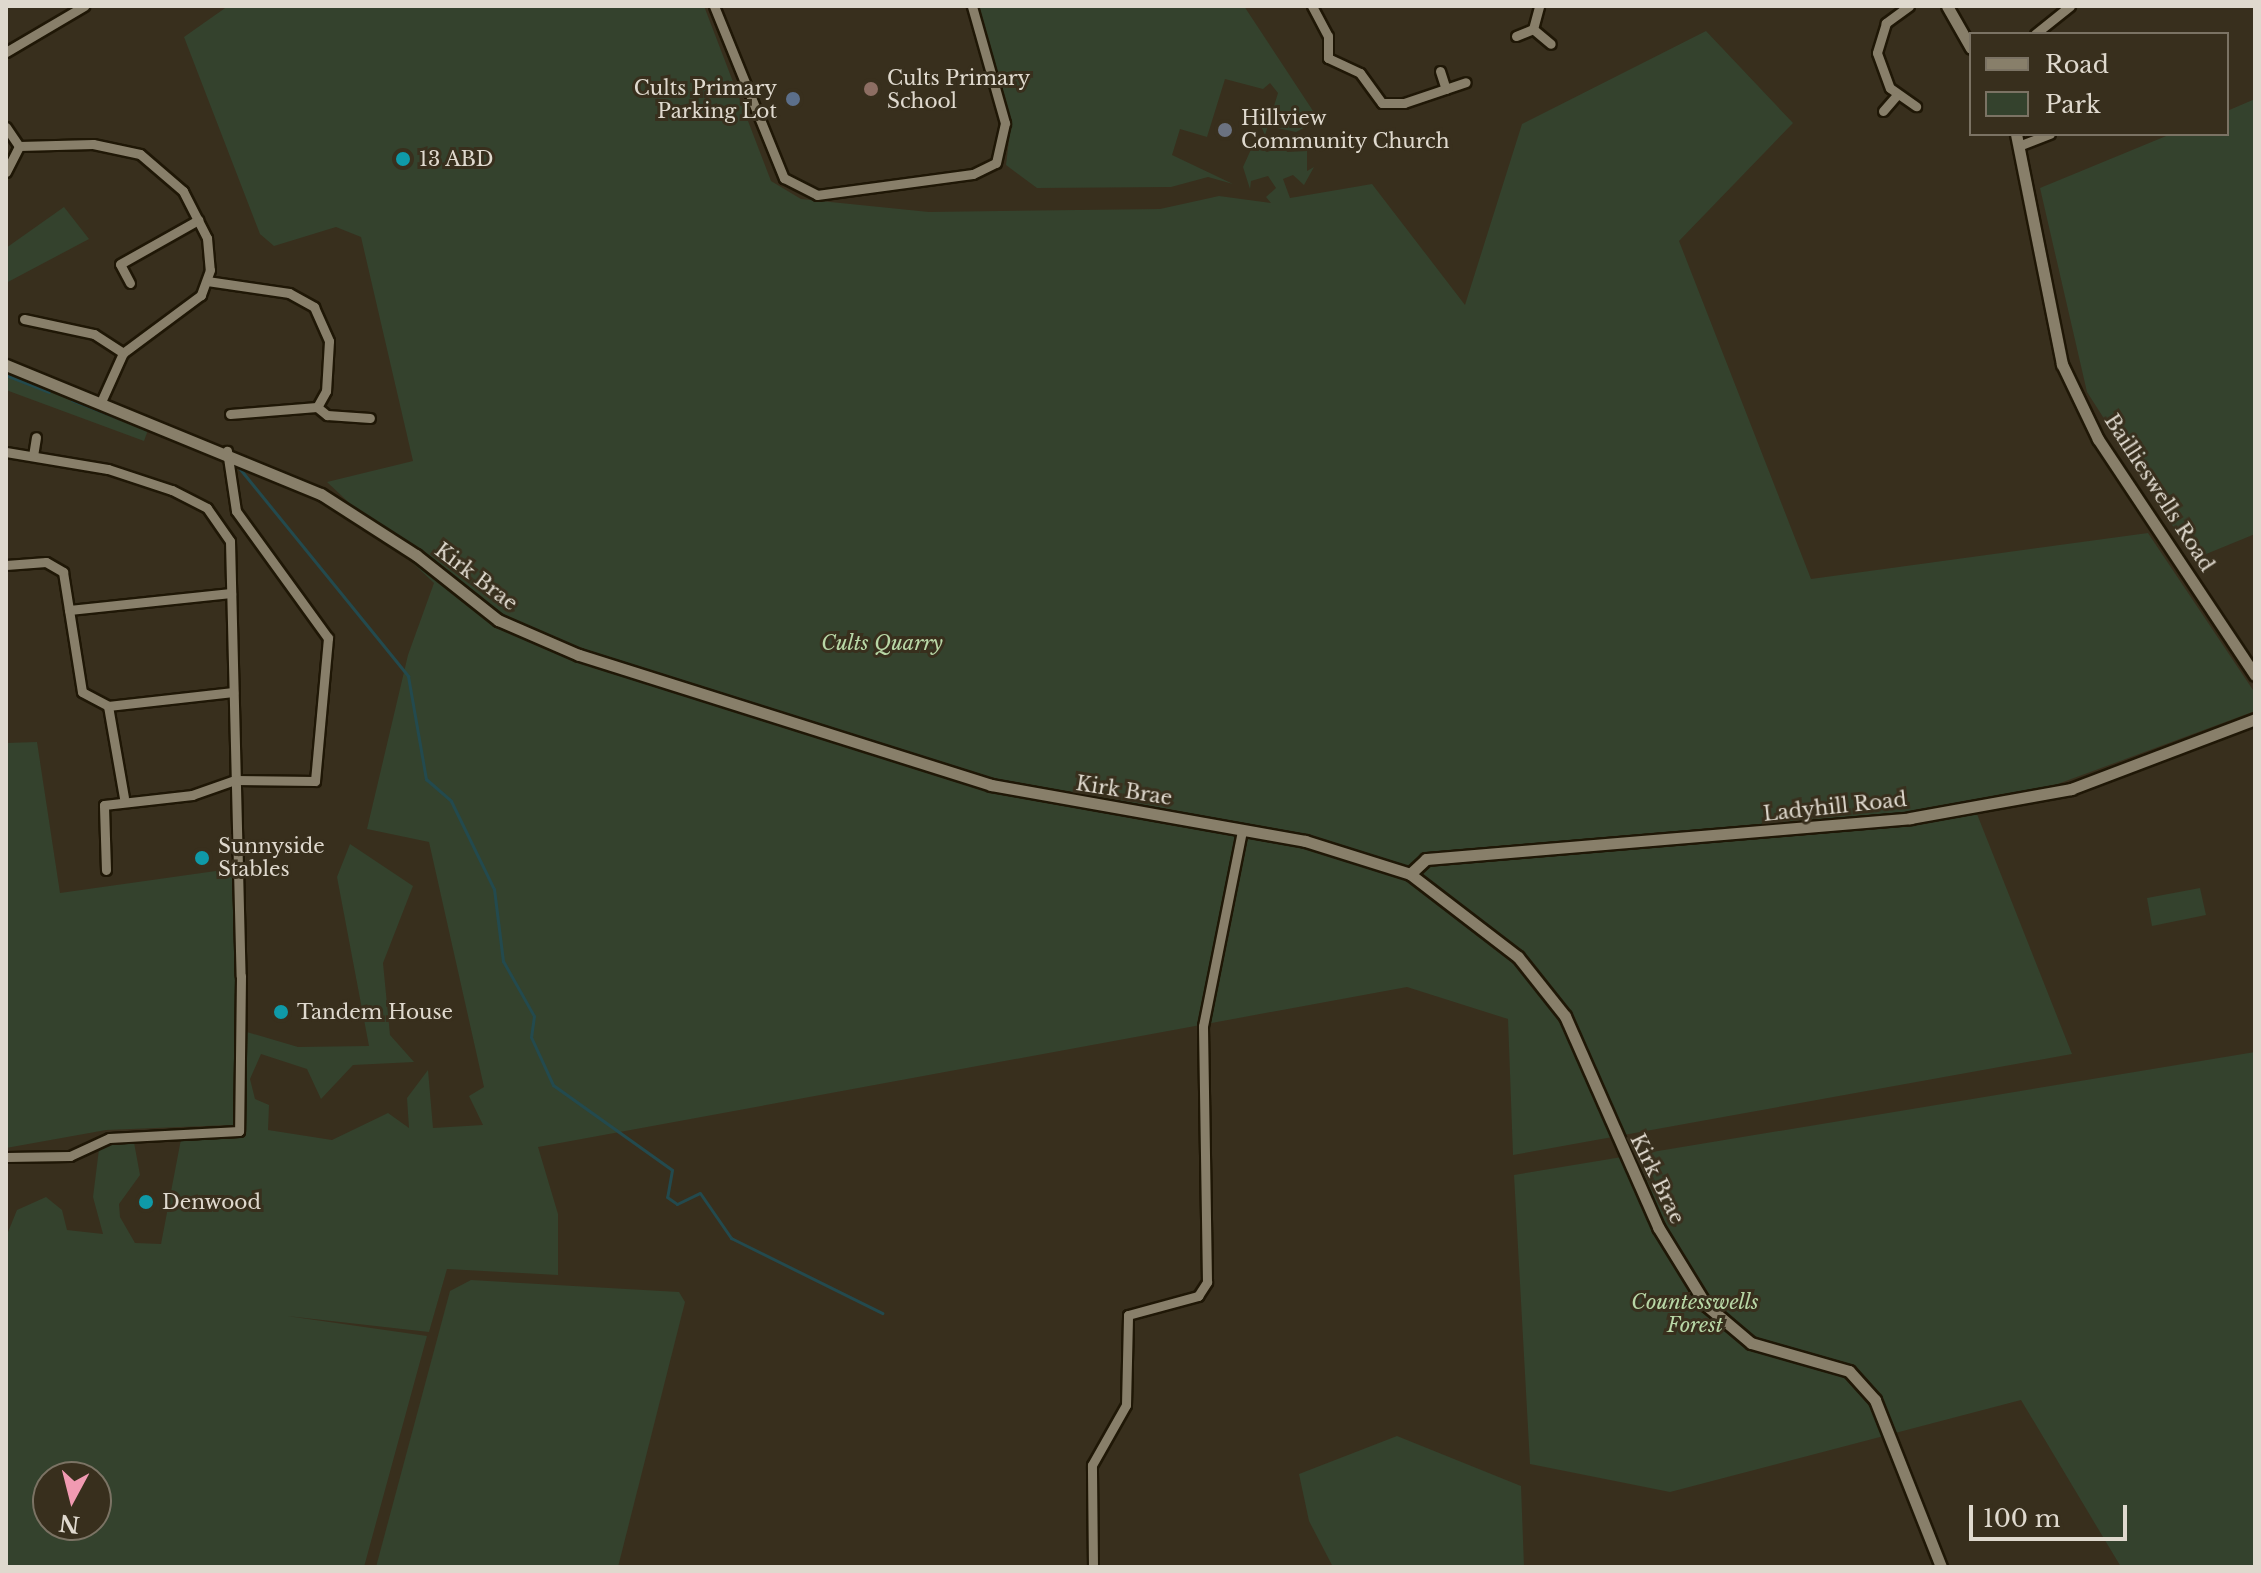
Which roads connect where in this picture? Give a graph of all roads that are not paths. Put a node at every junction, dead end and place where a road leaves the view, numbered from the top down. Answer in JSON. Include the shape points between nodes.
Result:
{"nodes":[{"id":1,"x":84,"y":6,"type":"edge"},
{"id":2,"x":714,"y":6,"type":"edge"},
{"id":3,"x":972,"y":6,"type":"edge"},
{"id":4,"x":1312,"y":6,"type":"edge"},
{"id":5,"x":1539,"y":6,"type":"edge"},
{"id":6,"x":1909,"y":6,"type":"edge"},
{"id":7,"x":1947,"y":6,"type":"edge"},
{"id":8,"x":2070,"y":6,"type":"edge"},
{"id":9,"x":1533,"y":29,"type":"junction"},
{"id":10,"x":2038,"y":32,"type":"edge"},
{"id":11,"x":1516,"y":36,"type":"dead end"},
{"id":12,"x":1551,"y":44,"type":"dead end"},
{"id":13,"x":1969,"y":44,"type":"edge"},
{"id":14,"x":6,"y":52,"type":"edge"},
{"id":15,"x":1440,"y":71,"type":"dead end"},
{"id":16,"x":1466,"y":82,"type":"dead end"},
{"id":17,"x":1446,"y":89,"type":"junction"},
{"id":18,"x":1896,"y":96,"type":"junction"},
{"id":19,"x":1916,"y":106,"type":"dead end"},
{"id":20,"x":1883,"y":111,"type":"dead end"},
{"id":21,"x":6,"y":127,"type":"edge"},
{"id":22,"x":2018,"y":139,"type":"edge"},
{"id":23,"x":19,"y":146,"type":"junction"},
{"id":24,"x":6,"y":172,"type":"edge"},
{"id":25,"x":198,"y":220,"type":"junction"},
{"id":26,"x":207,"y":281,"type":"junction"},
{"id":27,"x":130,"y":283,"type":"dead end"},
{"id":28,"x":24,"y":319,"type":"dead end"},
{"id":29,"x":123,"y":353,"type":"junction"},
{"id":30,"x":6,"y":365,"type":"edge"},
{"id":31,"x":101,"y":402,"type":"junction"},
{"id":32,"x":317,"y":407,"type":"junction"},
{"id":33,"x":242,"y":413,"type":"junction"},
{"id":34,"x":230,"y":414,"type":"dead end"},
{"id":35,"x":370,"y":418,"type":"dead end"},
{"id":36,"x":242,"y":427,"type":"dead end"},
{"id":37,"x":36,"y":437,"type":"dead end"},
{"id":38,"x":227,"y":451,"type":"junction"},
{"id":39,"x":6,"y":452,"type":"edge"},
{"id":40,"x":33,"y":456,"type":"junction"},
{"id":41,"x":6,"y":565,"type":"edge"},
{"id":42,"x":231,"y":593,"type":"junction"},
{"id":43,"x":69,"y":610,"type":"junction"},
{"id":44,"x":2255,"y":675,"type":"edge"},
{"id":45,"x":233,"y":692,"type":"junction"},
{"id":46,"x":108,"y":706,"type":"junction"},
{"id":47,"x":2255,"y":719,"type":"edge"},
{"id":48,"x":235,"y":780,"type":"junction"},
{"id":49,"x":124,"y":798,"type":"junction"},
{"id":50,"x":1242,"y":830,"type":"junction"},
{"id":51,"x":106,"y":870,"type":"dead end"},
{"id":52,"x":1410,"y":874,"type":"junction"},
{"id":53,"x":6,"y":1157,"type":"edge"},
{"id":54,"x":1093,"y":1567,"type":"edge"},
{"id":55,"x":1941,"y":1567,"type":"edge"}],
"edges":[{"from":1,"to":14,"type":"street"},
{"from":2,"to":3,"type":"street","via":[[784,178],[817,195],[973,174],[996,163],[1005,123]]},
{"from":4,"to":17,"type":"street","via":[[1328,36],[1328,58],[1360,73],[1382,103]]},
{"from":5,"to":9,"type":"street"},
{"from":6,"to":18,"type":"street","via":[[1886,23],[1878,42],[1879,65]]},
{"from":7,"to":13,"type":"street"},
{"from":8,"to":10,"type":"street"},
{"from":9,"to":11,"type":"street"},
{"from":9,"to":12,"type":"street"},
{"from":15,"to":17,"type":"street"},
{"from":16,"to":17,"type":"street"},
{"from":18,"to":19,"type":"street"},
{"from":18,"to":20,"type":"street"},
{"from":21,"to":23,"type":"street"},
{"from":22,"to":44,"type":"street","name":"Baillieswells Road","via":[[2062,364],[2098,439]]},
{"from":23,"to":24,"type":"street"},
{"from":23,"to":25,"type":"street","via":[[93,144],[140,154],[173,180]]},
{"from":25,"to":26,"type":"street","via":[[210,249]]},
{"from":25,"to":27,"type":"street","via":[[120,264]]},
{"from":26,"to":29,"type":"street","via":[[189,309]]},
{"from":26,"to":32,"type":"street","via":[[289,293],[314,307],[329,341],[326,391]]},
{"from":28,"to":29,"type":"street","via":[[94,334]]},
{"from":29,"to":31,"type":"street"},
{"from":30,"to":31,"type":"street","name":"Kirk Brae"},
{"from":31,"to":38,"type":"street","name":"Kirk Brae"},
{"from":32,"to":33,"type":"street"},
{"from":32,"to":35,"type":"street","via":[[327,415]]},
{"from":33,"to":34,"type":"street"},
{"from":33,"to":36,"type":"street"},
{"from":37,"to":40,"type":"street"},
{"from":38,"to":48,"type":"street","via":[[236,511],[328,638],[315,781]]},
{"from":38,"to":50,"type":"street","name":"Kirk Brae","via":[[321,494],[416,555],[498,620],[579,655],[991,785]]},
{"from":39,"to":40,"type":"street"},
{"from":40,"to":42,"type":"street","via":[[108,469],[191,498],[230,541]]},
{"from":41,"to":43,"type":"street","via":[[60,567]]},
{"from":42,"to":43,"type":"street"},
{"from":42,"to":45,"type":"street"},
{"from":43,"to":46,"type":"street","via":[[82,692]]},
{"from":45,"to":46,"type":"street"},
{"from":45,"to":48,"type":"street"},
{"from":46,"to":49,"type":"street"},
{"from":47,"to":52,"type":"street","name":"Ladyhill Road","via":[[2058,792],[1910,818],[1426,859]]},
{"from":48,"to":49,"type":"street","via":[[192,795]]},
{"from":48,"to":53,"type":"street","via":[[239,1131],[109,1138],[70,1156]]},
{"from":49,"to":51,"type":"street","via":[[104,805],[99,819]]},
{"from":50,"to":52,"type":"street","name":"Kirk Brae"},
{"from":50,"to":54,"type":"street","via":[[1203,1026],[1207,1282],[1198,1296],[1128,1315],[1124,1412],[1092,1465]]},
{"from":52,"to":55,"type":"street","name":"Kirk Brae","via":[[1518,957],[1565,1016],[1658,1227],[1706,1305],[1751,1343],[1849,1371],[1875,1400]]}]}
